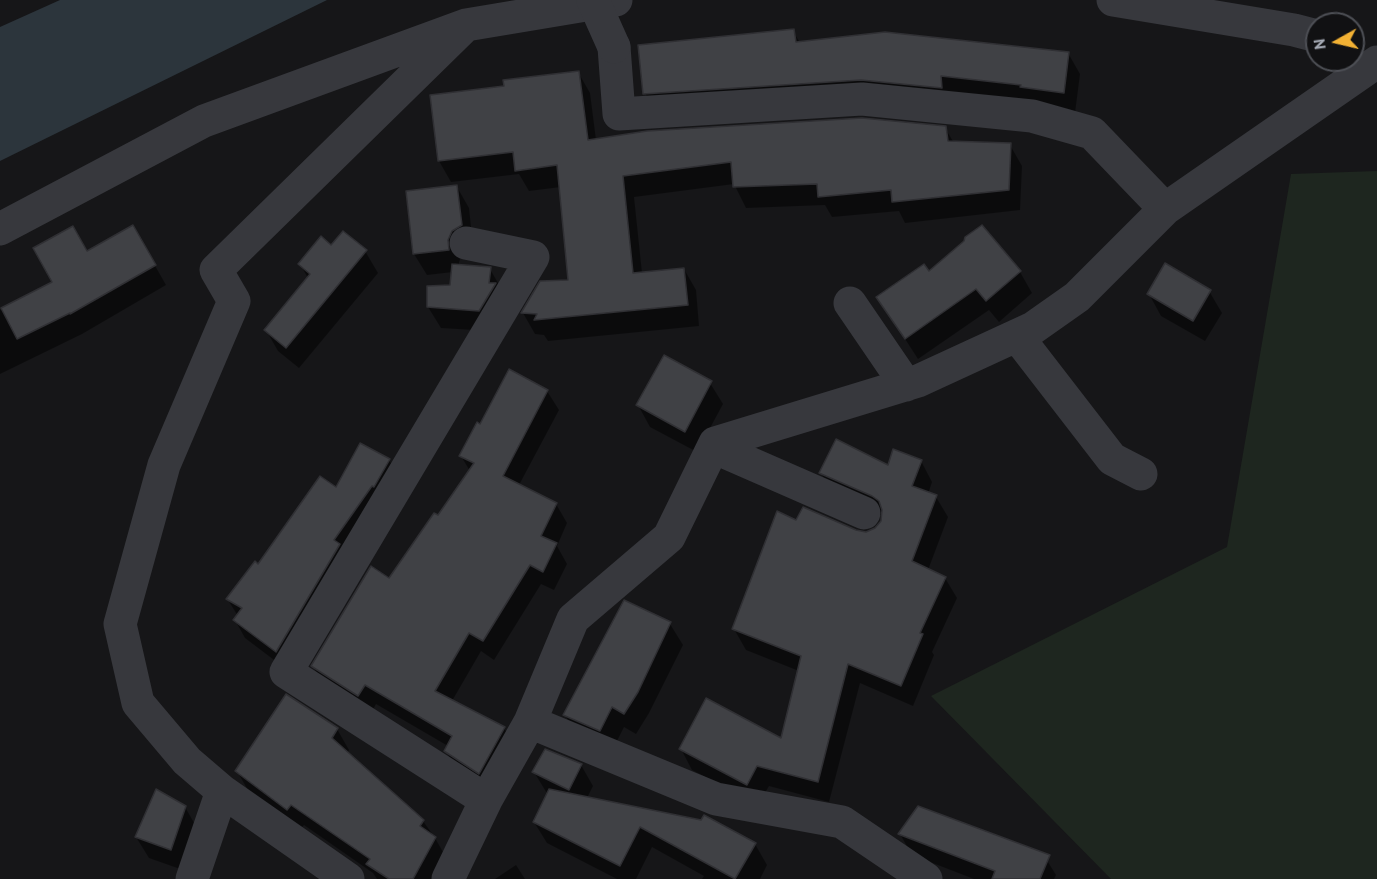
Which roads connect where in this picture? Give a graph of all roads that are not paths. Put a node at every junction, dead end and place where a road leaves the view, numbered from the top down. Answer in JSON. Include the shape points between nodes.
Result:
{"nodes":[{"id":1,"x":593,"y":0,"type":"edge"},
{"id":2,"x":616,"y":0,"type":"edge"},
{"id":3,"x":1113,"y":0,"type":"edge"},
{"id":4,"x":466,"y":25,"type":"junction"},
{"id":5,"x":1305,"y":33,"type":"edge"},
{"id":6,"x":1377,"y":62,"type":"edge"},
{"id":7,"x":1165,"y":209,"type":"junction"},
{"id":8,"x":0,"y":229,"type":"edge"},
{"id":9,"x":466,"y":243,"type":"dead end"},
{"id":10,"x":850,"y":303,"type":"dead end"},
{"id":11,"x":1017,"y":336,"type":"junction"},
{"id":12,"x":906,"y":385,"type":"junction"},
{"id":13,"x":713,"y":447,"type":"junction"},
{"id":14,"x":1142,"y":474,"type":"dead end"},
{"id":15,"x":864,"y":513,"type":"dead end"},
{"id":16,"x":530,"y":722,"type":"junction"},
{"id":17,"x":222,"y":791,"type":"junction"},
{"id":18,"x":486,"y":800,"type":"junction"},
{"id":19,"x":192,"y":879,"type":"edge"},
{"id":20,"x":348,"y":879,"type":"edge"},
{"id":21,"x":448,"y":879,"type":"edge"},
{"id":22,"x":926,"y":879,"type":"edge"}],
"edges":[{"from":1,"to":7,"type":"street","bridge":true,"via":[[614,46],[619,114],[862,99],[1032,116],[1092,133]]},
{"from":2,"to":4,"type":"street"},
{"from":3,"to":5,"type":"street"},
{"from":4,"to":8,"type":"street","via":[[204,121]]},
{"from":4,"to":17,"type":"street","via":[[216,270],[234,301],[164,465],[120,624],[138,703],[187,761]]},
{"from":6,"to":7,"type":"street"},
{"from":7,"to":11,"type":"street","via":[[1077,297]]},
{"from":9,"to":18,"type":"street","via":[[533,257],[286,672]]},
{"from":10,"to":12,"type":"street"},
{"from":11,"to":12,"type":"street"},
{"from":11,"to":14,"type":"street","via":[[1112,459]]},
{"from":12,"to":13,"type":"street","via":[[715,443]]},
{"from":13,"to":15,"type":"street"},
{"from":13,"to":16,"type":"street","via":[[669,537],[573,619]]},
{"from":16,"to":18,"type":"street"},
{"from":16,"to":22,"type":"street","via":[[716,799],[842,822]]},
{"from":17,"to":19,"type":"street"},
{"from":17,"to":20,"type":"street"},
{"from":18,"to":21,"type":"street"}]}
